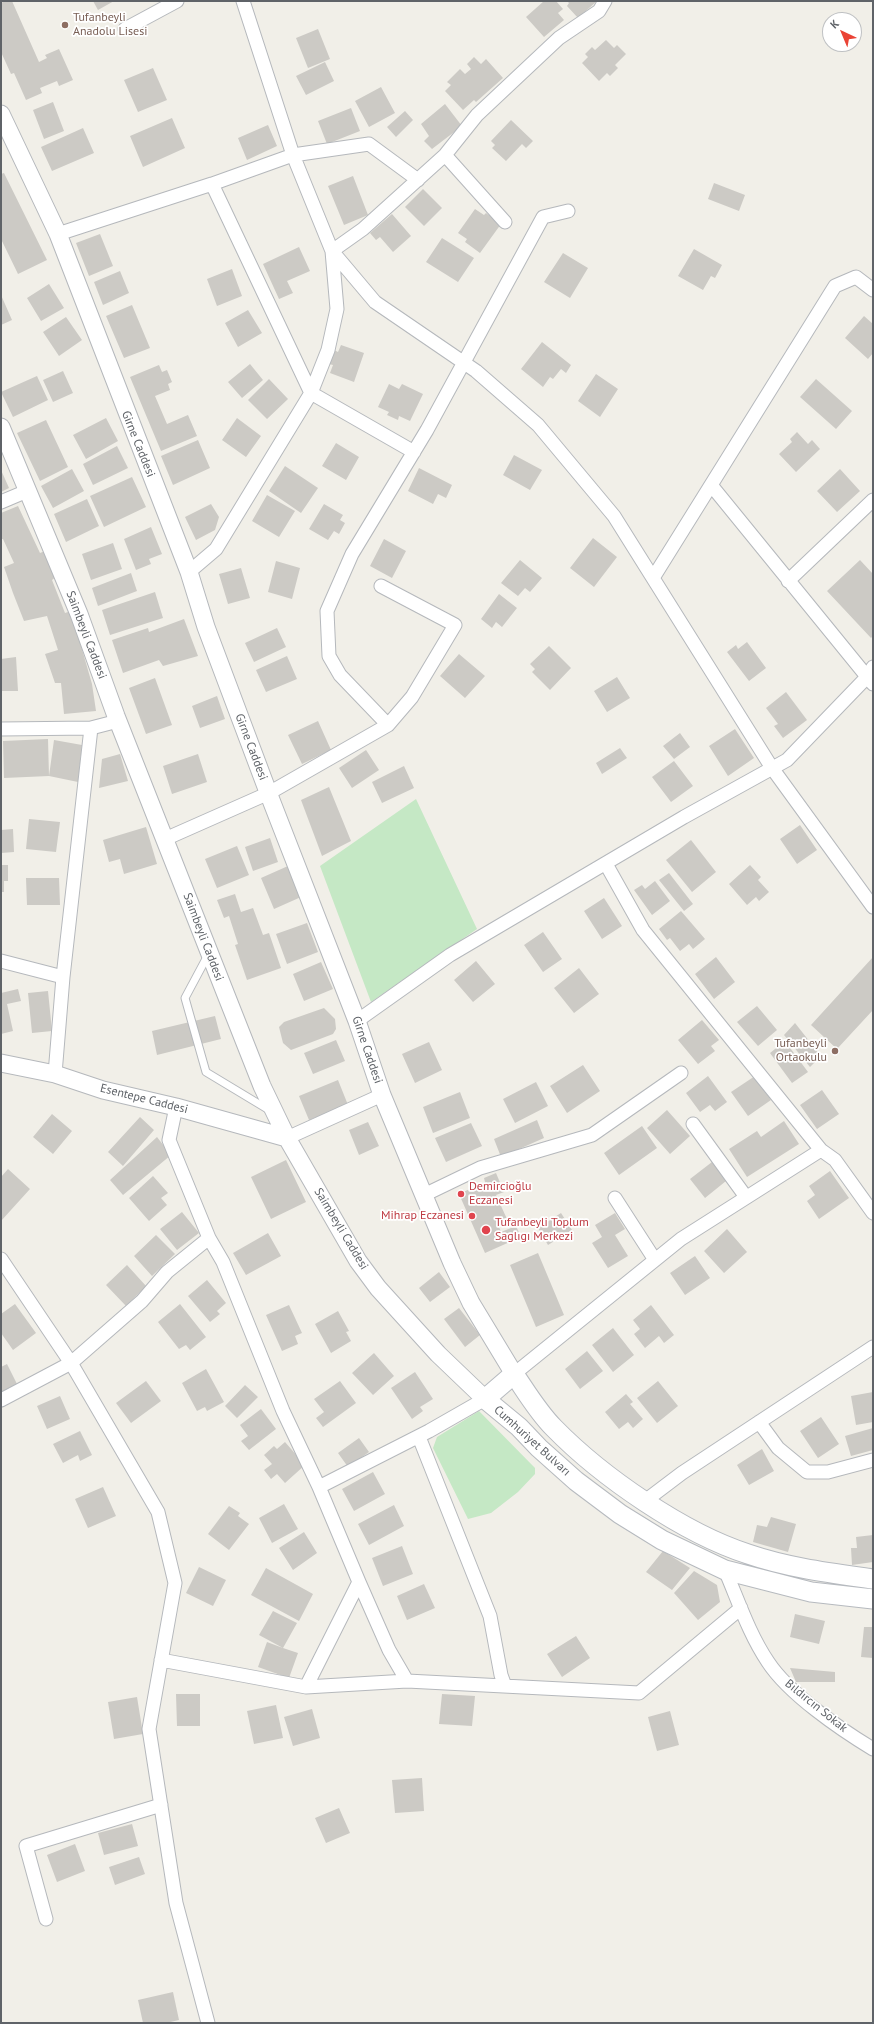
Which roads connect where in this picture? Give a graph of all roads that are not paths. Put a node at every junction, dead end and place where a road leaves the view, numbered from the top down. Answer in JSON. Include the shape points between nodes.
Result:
{"nodes":[{"id":1,"x":177,"y":1,"type":"edge"},
{"id":2,"x":243,"y":1,"type":"edge"},
{"id":3,"x":605,"y":1,"type":"edge"},
{"id":4,"x":126,"y":28,"type":"dead end"},
{"id":5,"x":1,"y":114,"type":"edge"},
{"id":6,"x":293,"y":155,"type":"junction"},
{"id":7,"x":446,"y":155,"type":"junction"},
{"id":8,"x":418,"y":180,"type":"junction"},
{"id":9,"x":212,"y":184,"type":"junction"},
{"id":10,"x":568,"y":211,"type":"dead end"},
{"id":11,"x":505,"y":222,"type":"dead end"},
{"id":12,"x":58,"y":234,"type":"junction"},
{"id":13,"x":332,"y":251,"type":"junction"},
{"id":14,"x":873,"y":290,"type":"edge"},
{"id":15,"x":463,"y":362,"type":"junction"},
{"id":16,"x":310,"y":393,"type":"junction"},
{"id":17,"x":1,"y":427,"type":"edge"},
{"id":18,"x":414,"y":452,"type":"junction"},
{"id":19,"x":711,"y":485,"type":"junction"},
{"id":20,"x":27,"y":491,"type":"junction"},
{"id":21,"x":873,"y":500,"type":"edge"},
{"id":22,"x":1,"y":502,"type":"edge"},
{"id":23,"x":189,"y":572,"type":"junction"},
{"id":24,"x":653,"y":578,"type":"junction"},
{"id":25,"x":788,"y":581,"type":"junction"},
{"id":26,"x":381,"y":586,"type":"dead end"},
{"id":27,"x":871,"y":676,"type":"edge"},
{"id":28,"x":118,"y":720,"type":"junction"},
{"id":29,"x":388,"y":725,"type":"junction"},
{"id":30,"x":91,"y":728,"type":"junction"},
{"id":31,"x":1,"y":729,"type":"edge"},
{"id":32,"x":772,"y":768,"type":"junction"},
{"id":33,"x":269,"y":793,"type":"junction"},
{"id":34,"x":165,"y":839,"type":"junction"},
{"id":35,"x":606,"y":864,"type":"junction"},
{"id":36,"x":873,"y":906,"type":"edge"},
{"id":37,"x":210,"y":953,"type":"junction"},
{"id":38,"x":1,"y":961,"type":"edge"},
{"id":39,"x":63,"y":977,"type":"junction"},
{"id":40,"x":357,"y":1021,"type":"junction"},
{"id":41,"x":1,"y":1063,"type":"edge"},
{"id":42,"x":681,"y":1073,"type":"dead end"},
{"id":43,"x":55,"y":1074,"type":"junction"},
{"id":44,"x":382,"y":1095,"type":"junction"},
{"id":45,"x":176,"y":1107,"type":"junction"},
{"id":46,"x":275,"y":1113,"type":"junction"},
{"id":47,"x":693,"y":1124,"type":"dead end"},
{"id":48,"x":287,"y":1138,"type":"junction"},
{"id":49,"x":821,"y":1150,"type":"junction"},
{"id":50,"x":424,"y":1195,"type":"junction"},
{"id":51,"x":746,"y":1197,"type":"junction"},
{"id":52,"x":615,"y":1198,"type":"dead end"},
{"id":53,"x":873,"y":1214,"type":"edge"},
{"id":54,"x":209,"y":1238,"type":"junction"},
{"id":55,"x":655,"y":1260,"type":"junction"},
{"id":56,"x":2,"y":1261,"type":"edge"},
{"id":57,"x":873,"y":1347,"type":"edge"},
{"id":58,"x":71,"y":1363,"type":"junction"},
{"id":59,"x":514,"y":1374,"type":"junction"},
{"id":60,"x":486,"y":1399,"type":"junction"},
{"id":61,"x":1,"y":1400,"type":"edge"},
{"id":62,"x":759,"y":1422,"type":"junction"},
{"id":63,"x":418,"y":1437,"type":"junction"},
{"id":64,"x":873,"y":1460,"type":"edge"},
{"id":65,"x":319,"y":1487,"type":"junction"},
{"id":66,"x":645,"y":1501,"type":"junction"},
{"id":67,"x":726,"y":1546,"type":"junction"},
{"id":68,"x":725,"y":1570,"type":"junction"},
{"id":69,"x":873,"y":1579,"type":"edge"},
{"id":70,"x":359,"y":1582,"type":"junction"},
{"id":71,"x":873,"y":1599,"type":"edge"},
{"id":72,"x":741,"y":1608,"type":"junction"},
{"id":73,"x":162,"y":1660,"type":"junction"},
{"id":74,"x":407,"y":1681,"type":"junction"},
{"id":75,"x":505,"y":1686,"type":"junction"},
{"id":76,"x":306,"y":1687,"type":"junction"},
{"id":77,"x":873,"y":1749,"type":"edge"},
{"id":78,"x":161,"y":1805,"type":"junction"},
{"id":79,"x":46,"y":1919,"type":"dead end"},
{"id":80,"x":208,"y":2023,"type":"edge"}],
"edges":[{"from":1,"to":4,"type":"street"},
{"from":2,"to":6,"type":"street"},
{"from":3,"to":7,"type":"street","via":[[599,11],[559,38],[477,115]]},
{"from":5,"to":12,"type":"street","name":"Girne Caddesi"},
{"from":6,"to":8,"type":"street","via":[[369,144]]},
{"from":6,"to":9,"type":"street"},
{"from":6,"to":13,"type":"street"},
{"from":7,"to":8,"type":"street"},
{"from":7,"to":11,"type":"street"},
{"from":8,"to":13,"type":"street","via":[[363,229]]},
{"from":9,"to":12,"type":"street"},
{"from":9,"to":16,"type":"street"},
{"from":10,"to":15,"type":"street","via":[[543,217]]},
{"from":12,"to":23,"type":"street","name":"Girne Caddesi"},
{"from":13,"to":15,"type":"street","via":[[375,302]]},
{"from":13,"to":16,"type":"street","via":[[337,309],[328,350]]},
{"from":14,"to":19,"type":"street","via":[[856,277],[835,286]]},
{"from":15,"to":18,"type":"street"},
{"from":15,"to":24,"type":"street","via":[[538,425],[614,516]]},
{"from":16,"to":18,"type":"street"},
{"from":16,"to":23,"type":"street","via":[[216,549]]},
{"from":17,"to":20,"type":"street","name":"Saimbeyli Caddesi"},
{"from":18,"to":29,"type":"street","via":[[352,554],[327,611],[329,656],[340,675]]},
{"from":19,"to":24,"type":"street"},
{"from":19,"to":25,"type":"street"},
{"from":20,"to":22,"type":"street"},
{"from":20,"to":28,"type":"street","name":"Saimbeyli Caddesi","via":[[79,614]]},
{"from":21,"to":25,"type":"street"},
{"from":23,"to":33,"type":"street","name":"Girne Caddesi","via":[[206,627]]},
{"from":24,"to":32,"type":"street"},
{"from":25,"to":27,"type":"street"},
{"from":26,"to":29,"type":"street","via":[[455,625],[412,697]]},
{"from":27,"to":32,"type":"street","via":[[787,760]]},
{"from":28,"to":30,"type":"street"},
{"from":28,"to":34,"type":"street","name":"Saimbeyli Caddesi"},
{"from":29,"to":33,"type":"street"},
{"from":30,"to":31,"type":"street"},
{"from":30,"to":39,"type":"street"},
{"from":32,"to":35,"type":"street"},
{"from":32,"to":36,"type":"street"},
{"from":33,"to":34,"type":"street"},
{"from":33,"to":40,"type":"street","name":"Girne Caddesi"},
{"from":34,"to":37,"type":"street","name":"Saimbeyli Caddesi"},
{"from":35,"to":40,"type":"street","via":[[450,955]]},
{"from":35,"to":49,"type":"street","via":[[643,930]]},
{"from":37,"to":46,"type":"street","name":"Saimbeyli Caddesi"},
{"from":37,"to":46,"type":"lane","via":[[185,998],[206,1072]]},
{"from":38,"to":39,"type":"street"},
{"from":39,"to":43,"type":"street"},
{"from":40,"to":44,"type":"street","name":"Girne Caddesi"},
{"from":41,"to":43,"type":"street","name":"Esentepe Caddesi"},
{"from":42,"to":50,"type":"street","via":[[592,1135],[480,1168]]},
{"from":43,"to":45,"type":"street","name":"Esentepe Caddesi","via":[[103,1090]]},
{"from":44,"to":48,"type":"street"},
{"from":44,"to":50,"type":"street","name":"Girne Caddesi"},
{"from":45,"to":48,"type":"street","name":"Esentepe Caddesi"},
{"from":45,"to":54,"type":"street","via":[[169,1140]]},
{"from":46,"to":48,"type":"street","name":"Saimbeyli Caddesi"},
{"from":47,"to":51,"type":"street"},
{"from":48,"to":60,"type":"street","name":"Saimbeyli Caddesi","via":[[358,1261],[378,1288],[438,1354]]},
{"from":49,"to":51,"type":"street"},
{"from":49,"to":53,"type":"street","via":[[835,1160]]},
{"from":50,"to":59,"type":"street","name":"Girne Caddesi","via":[[471,1303]]},
{"from":51,"to":55,"type":"street","via":[[681,1239]]},
{"from":52,"to":55,"type":"street"},
{"from":54,"to":58,"type":"street","via":[[168,1272],[142,1301]]},
{"from":54,"to":65,"type":"street","via":[[223,1262],[283,1411]]},
{"from":55,"to":59,"type":"street"},
{"from":56,"to":58,"type":"street"},
{"from":57,"to":62,"type":"street"},
{"from":58,"to":61,"type":"street"},
{"from":58,"to":73,"type":"street","via":[[158,1512],[175,1583]]},
{"from":59,"to":60,"type":"main road","name":"Cumhuriyet Bulvarı"},
{"from":59,"to":66,"type":"main road","name":"Cumhuriyet Bulvarı","via":[[539,1411],[563,1436]]},
{"from":60,"to":63,"type":"street"},
{"from":60,"to":68,"type":"main road","name":"Cumhuriyet Bulvarı","via":[[561,1468],[620,1514],[662,1540]]},
{"from":62,"to":64,"type":"street","via":[[778,1448],[807,1472],[828,1472]]},
{"from":62,"to":66,"type":"street"},
{"from":63,"to":65,"type":"street"},
{"from":63,"to":75,"type":"street","via":[[490,1616],[500,1675]]},
{"from":65,"to":70,"type":"street"},
{"from":66,"to":67,"type":"main road","name":"Cumhuriyet Bulvarı"},
{"from":67,"to":68,"type":"main road"},
{"from":67,"to":69,"type":"main road","name":"Cumhuriyet Bulvarı","via":[[798,1568]]},
{"from":68,"to":71,"type":"main road","name":"Cumhuriyet Bulvarı","via":[[811,1592]]},
{"from":68,"to":72,"type":"street","name":"Bıldırcın Sokak"},
{"from":70,"to":74,"type":"street","via":[[389,1650]]},
{"from":70,"to":76,"type":"street"},
{"from":72,"to":75,"type":"street","via":[[639,1693]]},
{"from":72,"to":77,"type":"street","name":"Bıldırcın Sokak","via":[[768,1662],[792,1689],[826,1717]]},
{"from":73,"to":76,"type":"street"},
{"from":73,"to":78,"type":"street","via":[[149,1729]]},
{"from":74,"to":75,"type":"street"},
{"from":74,"to":76,"type":"street"},
{"from":78,"to":79,"type":"street","via":[[26,1846]]},
{"from":78,"to":80,"type":"street","via":[[176,1902]]}]}
